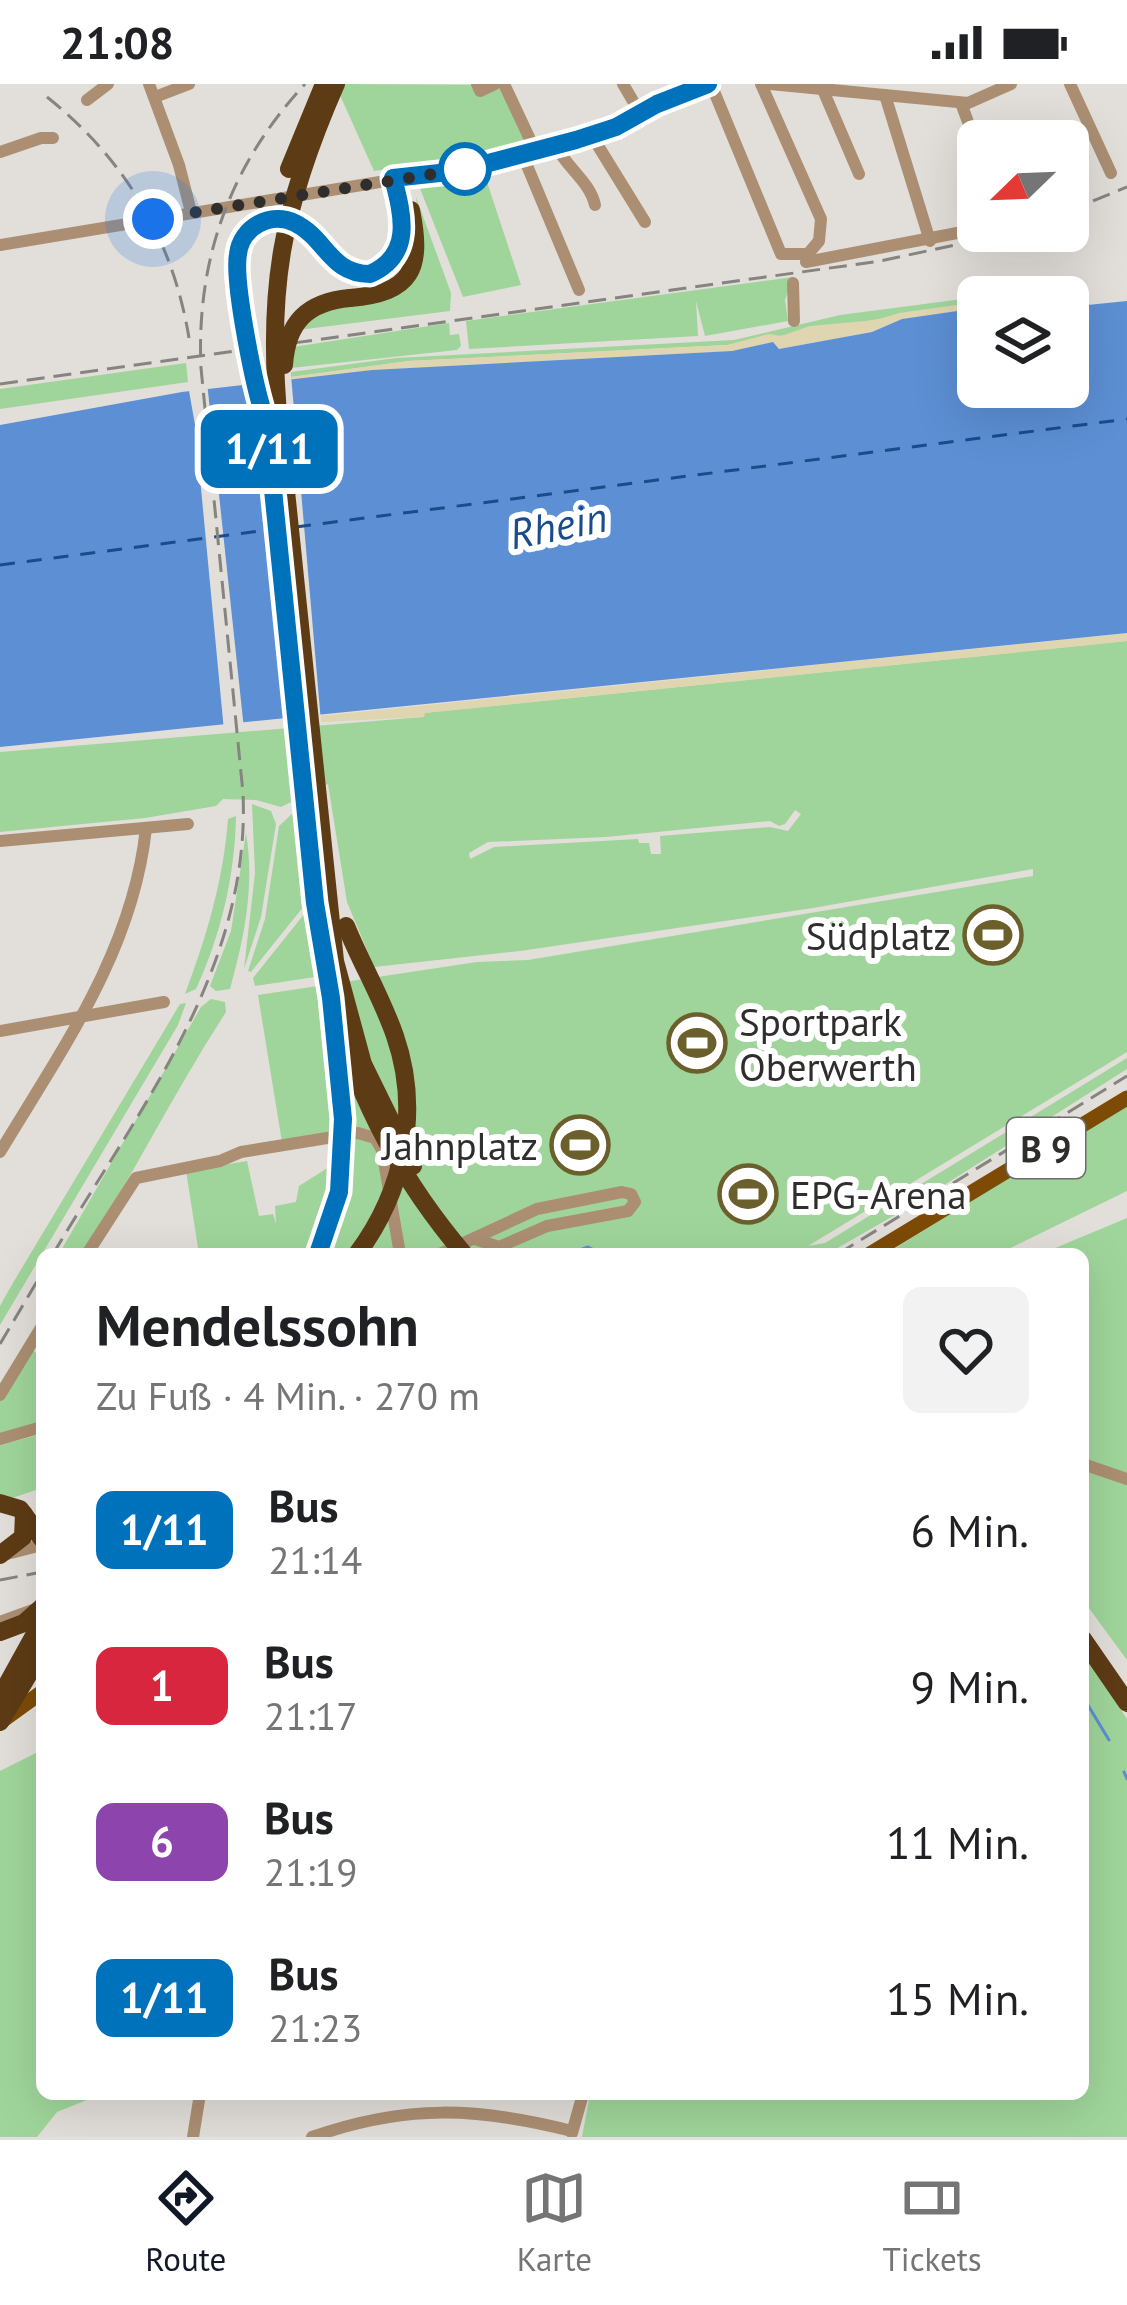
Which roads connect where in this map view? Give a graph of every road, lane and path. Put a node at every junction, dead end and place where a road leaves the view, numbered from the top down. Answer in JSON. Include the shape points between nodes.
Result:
{"nodes":[{"id":1,"x":108,"y":84,"type":"edge"},
{"id":2,"x":188,"y":84,"type":"edge"},
{"id":3,"x":324,"y":84,"type":"edge"},
{"id":4,"x":336,"y":84,"type":"edge"},
{"id":5,"x":477,"y":84,"type":"edge"},
{"id":6,"x":495,"y":84,"type":"edge"},
{"id":7,"x":504,"y":84,"type":"edge"},
{"id":8,"x":623,"y":84,"type":"edge"},
{"id":9,"x":710,"y":84,"type":"edge"},
{"id":10,"x":761,"y":84,"type":"edge"},
{"id":11,"x":770,"y":84,"type":"edge"},
{"id":12,"x":1011,"y":84,"type":"edge"},
{"id":13,"x":1070,"y":84,"type":"edge"},
{"id":14,"x":795,"y":86,"type":"edge"},
{"id":15,"x":824,"y":90,"type":"junction"},
{"id":16,"x":902,"y":90,"type":"edge"},
{"id":17,"x":152,"y":91,"type":"edge"},
{"id":18,"x":885,"y":94,"type":"junction"},
{"id":19,"x":87,"y":100,"type":"dead end"},
{"id":20,"x":962,"y":103,"type":"junction"},
{"id":21,"x":640,"y":113,"type":"junction"},
{"id":22,"x":968,"y":120,"type":"edge"},
{"id":23,"x":592,"y":136,"type":"junction"},
{"id":24,"x":53,"y":138,"type":"dead end"},
{"id":25,"x":556,"y":146,"type":"junction"},
{"id":26,"x":0,"y":152,"type":"edge"},
{"id":27,"x":530,"y":154,"type":"junction"},
{"id":28,"x":1111,"y":172,"type":"dead end"},
{"id":29,"x":859,"y":174,"type":"dead end"},
{"id":30,"x":398,"y":177,"type":"junction"},
{"id":31,"x":596,"y":205,"type":"dead end"},
{"id":32,"x":191,"y":212,"type":"junction"},
{"id":33,"x":646,"y":222,"type":"dead end"},
{"id":34,"x":957,"y":234,"type":"edge"},
{"id":35,"x":930,"y":241,"type":"junction"},
{"id":36,"x":0,"y":245,"type":"edge"},
{"id":37,"x":800,"y":259,"type":"junction"},
{"id":38,"x":793,"y":283,"type":"dead end"},
{"id":39,"x":579,"y":290,"type":"dead end"},
{"id":40,"x":794,"y":321,"type":"dead end"},
{"id":41,"x":273,"y":422,"type":"junction"},
{"id":42,"x":312,"y":761,"type":"junction"},
{"id":43,"x":188,"y":824,"type":"dead end"},
{"id":44,"x":146,"y":828,"type":"junction"},
{"id":45,"x":0,"y":841,"type":"edge"},
{"id":46,"x":331,"y":998,"type":"junction"},
{"id":47,"x":164,"y":1002,"type":"dead end"},
{"id":48,"x":82,"y":1018,"type":"junction"},
{"id":49,"x":0,"y":1031,"type":"edge"},
{"id":50,"x":1127,"y":1098,"type":"edge"},
{"id":51,"x":1,"y":1150,"type":"edge"},
{"id":52,"x":91,"y":1248,"type":"edge"},
{"id":53,"x":320,"y":1248,"type":"edge"},
{"id":54,"x":361,"y":1248,"type":"edge"},
{"id":55,"x":399,"y":1248,"type":"edge"},
{"id":56,"x":463,"y":1248,"type":"edge"},
{"id":57,"x":464,"y":1248,"type":"edge"},
{"id":58,"x":469,"y":1248,"type":"edge"},
{"id":59,"x":478,"y":1248,"type":"edge"},
{"id":60,"x":880,"y":1248,"type":"edge"},
{"id":61,"x":36,"y":1337,"type":"edge"},
{"id":62,"x":0,"y":1395,"type":"edge"},
{"id":63,"x":36,"y":1429,"type":"edge"},
{"id":64,"x":0,"y":1439,"type":"edge"},
{"id":65,"x":1089,"y":1466,"type":"edge"},
{"id":66,"x":1127,"y":1479,"type":"edge"},
{"id":67,"x":0,"y":1503,"type":"edge"},
{"id":68,"x":36,"y":1538,"type":"edge"},
{"id":69,"x":0,"y":1555,"type":"edge"},
{"id":70,"x":36,"y":1609,"type":"edge"},
{"id":71,"x":36,"y":1612,"type":"edge"},
{"id":72,"x":0,"y":1622,"type":"edge"},
{"id":73,"x":1089,"y":1630,"type":"edge"},
{"id":74,"x":0,"y":1632,"type":"edge"},
{"id":75,"x":1089,"y":1649,"type":"edge"},
{"id":76,"x":35,"y":1651,"type":"edge"},
{"id":77,"x":1127,"y":1684,"type":"edge"},
{"id":78,"x":0,"y":1697,"type":"edge"},
{"id":79,"x":36,"y":1698,"type":"edge"},
{"id":80,"x":1127,"y":1703,"type":"edge"},
{"id":81,"x":0,"y":1722,"type":"edge"},
{"id":82,"x":199,"y":2100,"type":"edge"},
{"id":83,"x":581,"y":2100,"type":"edge"},
{"id":84,"x":572,"y":2134,"type":"edge"},
{"id":85,"x":193,"y":2137,"type":"edge"},
{"id":86,"x":312,"y":2137,"type":"edge"}],
"edges":[{"from":1,"to":19,"type":"street"},
{"from":2,"to":17,"type":"street"},
{"from":3,"to":41,"type":"highway","bridge":true,"via":[[267,258],[262,328]]},
{"from":4,"to":41,"type":"highway","bridge":true,"via":[[282,235]]},
{"from":5,"to":6,"type":"street","via":[[480,91]]},
{"from":7,"to":27,"type":"street"},
{"from":8,"to":21,"type":"street"},
{"from":9,"to":21,"type":"street"},
{"from":9,"to":37,"type":"street","via":[[781,254]]},
{"from":10,"to":37,"type":"street","via":[[820,219],[817,246]]},
{"from":11,"to":14,"type":"street"},
{"from":12,"to":20,"type":"street"},
{"from":13,"to":28,"type":"street"},
{"from":14,"to":15,"type":"street"},
{"from":15,"to":18,"type":"street"},
{"from":15,"to":29,"type":"street"},
{"from":16,"to":18,"type":"street"},
{"from":16,"to":20,"type":"street"},
{"from":17,"to":32,"type":"street"},
{"from":18,"to":35,"type":"street"},
{"from":20,"to":22,"type":"street"},
{"from":21,"to":23,"type":"street"},
{"from":23,"to":25,"type":"street"},
{"from":23,"to":33,"type":"street"},
{"from":24,"to":26,"type":"street"},
{"from":25,"to":27,"type":"street"},
{"from":25,"to":31,"type":"street"},
{"from":27,"to":30,"type":"street"},
{"from":27,"to":39,"type":"street"},
{"from":30,"to":32,"type":"street"},
{"from":30,"to":41,"type":"highway","bridge":true,"via":[[416,238],[411,271],[386,293],[320,303],[302,314],[285,353]]},
{"from":30,"to":41,"type":"highway","bridge":true,"via":[[398,254],[370,274],[339,266],[297,224],[271,220],[242,240],[237,258],[257,393]]},
{"from":32,"to":36,"type":"street"},
{"from":34,"to":35,"type":"street"},
{"from":35,"to":37,"type":"street"},
{"from":38,"to":40,"type":"street"},
{"from":41,"to":42,"type":"highway"},
{"from":41,"to":46,"type":"highway","via":[[315,903]]},
{"from":42,"to":54,"type":"highway","bridge":true,"via":[[341,912],[394,1033],[405,1079],[399,1170]]},
{"from":42,"to":57,"type":"highway","via":[[331,938],[358,1051],[402,1147]]},
{"from":43,"to":44,"type":"street"},
{"from":44,"to":45,"type":"street"},
{"from":44,"to":48,"type":"street","via":[[125,927]]},
{"from":46,"to":53,"type":"highway","bridge":true,"via":[[344,1148]]},
{"from":46,"to":56,"type":"highway","bridge":true,"via":[[384,1138],[426,1207]]},
{"from":47,"to":48,"type":"street"},
{"from":48,"to":49,"type":"street"},
{"from":48,"to":51,"type":"street"},
{"from":50,"to":60,"type":"main road","number":"B 9"},
{"from":52,"to":55,"type":"street","via":[[136,1178],[365,1134],[382,1150]]},
{"from":58,"to":59,"type":"street","via":[[541,1208],[626,1192],[635,1202],[625,1213]]},
{"from":61,"to":62,"type":"street"},
{"from":63,"to":64,"type":"street"},
{"from":65,"to":66,"type":"street"},
{"from":67,"to":68,"type":"highway","via":[[16,1506]]},
{"from":68,"to":69,"type":"highway"},
{"from":70,"to":72,"type":"street"},
{"from":71,"to":74,"type":"highway"},
{"from":73,"to":77,"type":"highway"},
{"from":75,"to":80,"type":"highway"},
{"from":76,"to":78,"type":"highway"},
{"from":76,"to":81,"type":"highway","bridge":true},
{"from":79,"to":81,"type":"main road"},
{"from":82,"to":85,"type":"street"},
{"from":83,"to":84,"type":"street"},
{"from":84,"to":86,"type":"street","via":[[454,2110],[394,2114]]}]}
